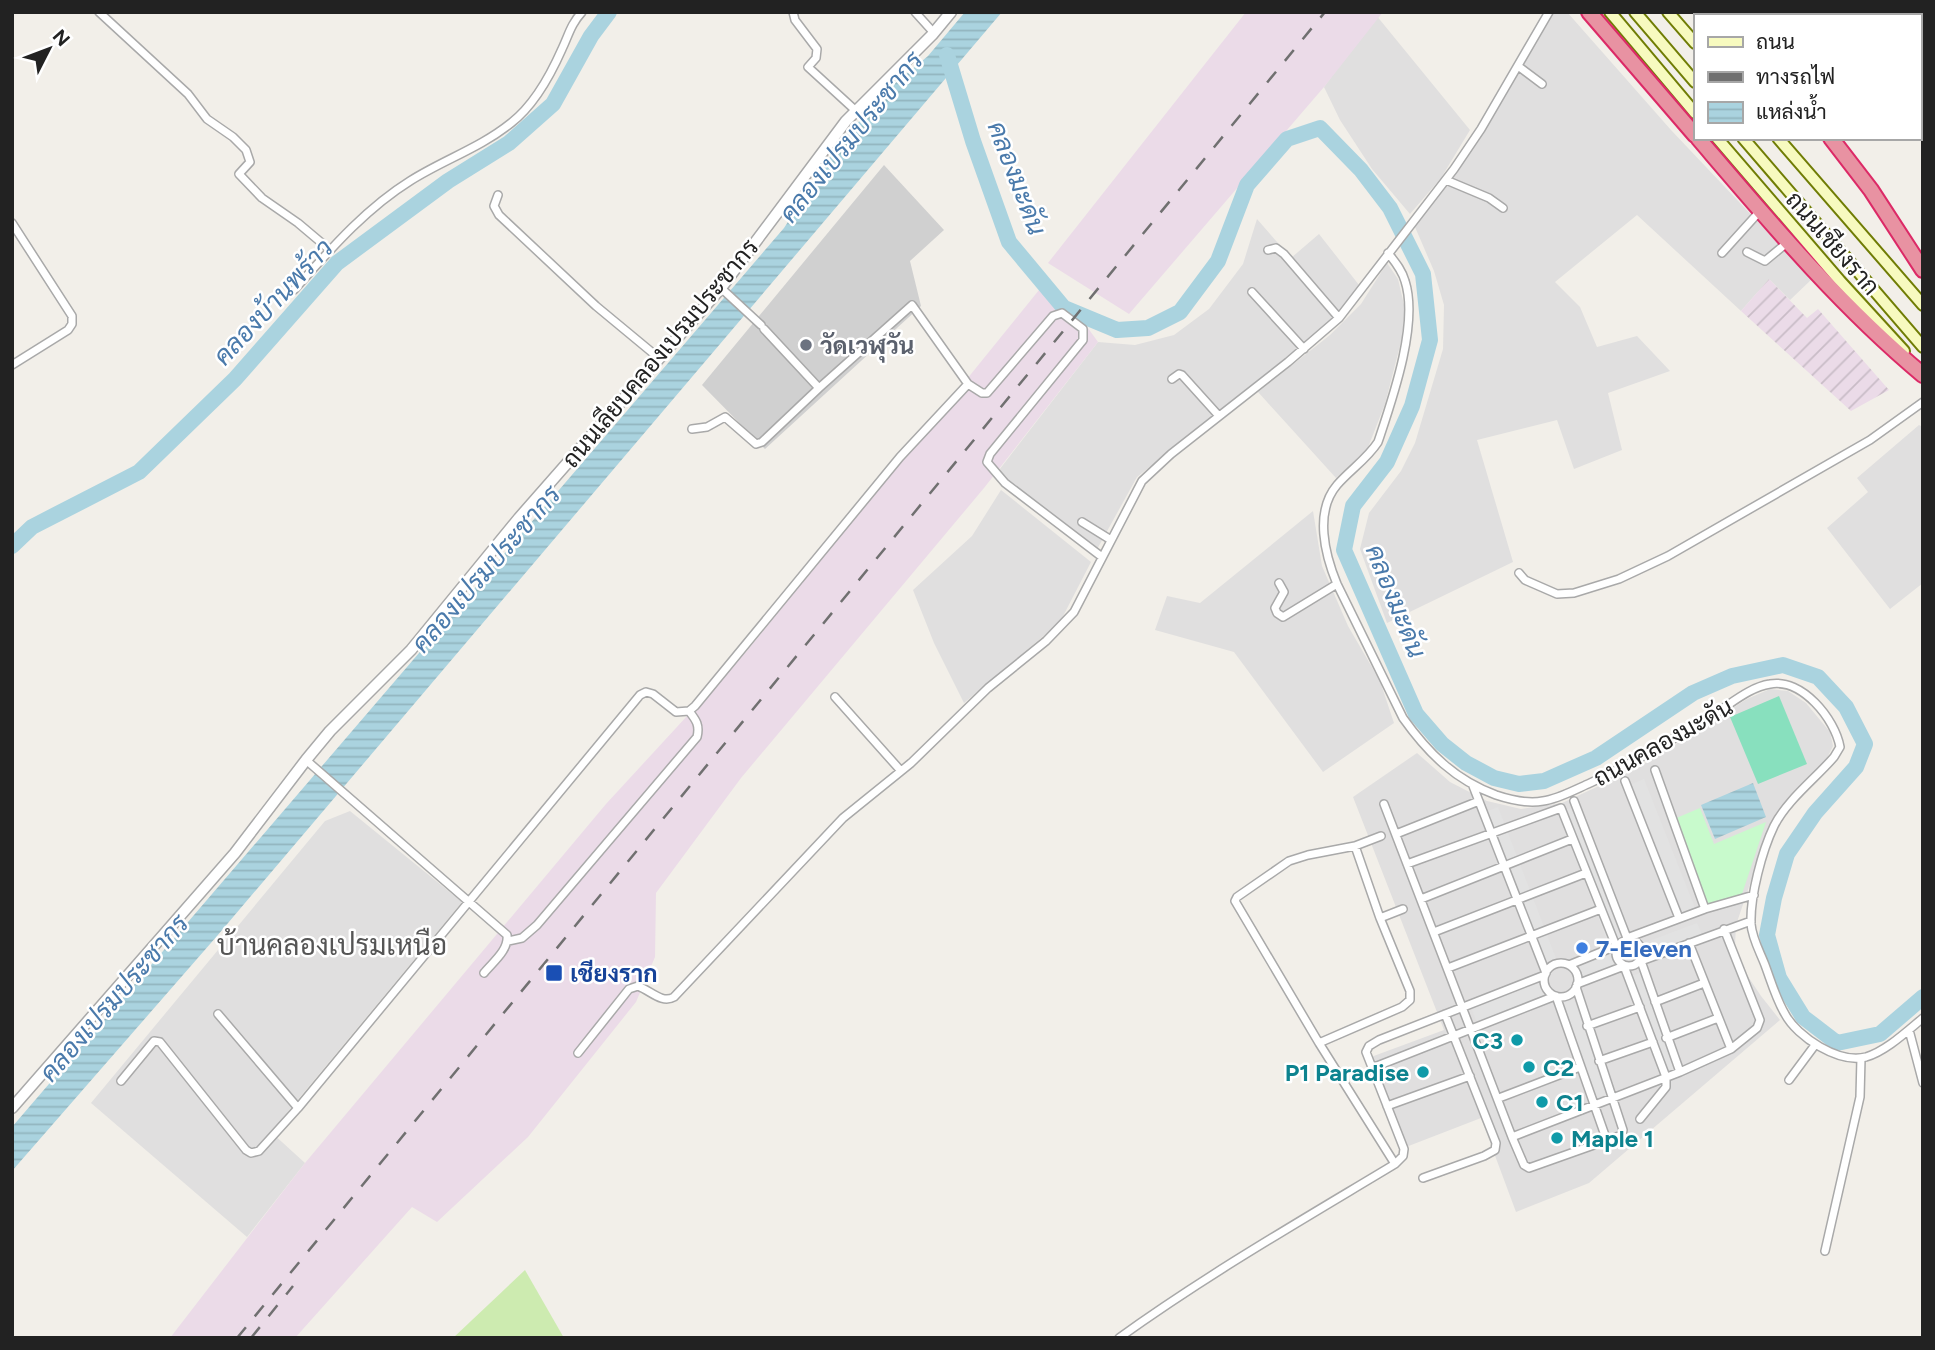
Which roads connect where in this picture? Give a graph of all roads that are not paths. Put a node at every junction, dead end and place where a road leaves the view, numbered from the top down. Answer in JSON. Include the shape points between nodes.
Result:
{"nodes":[{"id":1,"x":100,"y":12,"type":"edge"},
{"id":2,"x":582,"y":12,"type":"edge"},
{"id":3,"x":793,"y":12,"type":"edge"},
{"id":4,"x":915,"y":12,"type":"edge"},
{"id":5,"x":951,"y":12,"type":"edge"},
{"id":6,"x":1549,"y":12,"type":"edge"},
{"id":7,"x":1589,"y":12,"type":"edge"},
{"id":8,"x":1610,"y":12,"type":"edge"},
{"id":9,"x":1635,"y":12,"type":"edge"},
{"id":10,"x":1668,"y":12,"type":"edge"},
{"id":11,"x":934,"y":33,"type":"junction"},
{"id":12,"x":1694,"y":42,"type":"edge"},
{"id":13,"x":1518,"y":66,"type":"junction"},
{"id":14,"x":1694,"y":81,"type":"edge"},
{"id":15,"x":1542,"y":84,"type":"dead end"},
{"id":16,"x":855,"y":110,"type":"junction"},
{"id":17,"x":1694,"y":112,"type":"edge"},
{"id":18,"x":1694,"y":135,"type":"edge"},
{"id":19,"x":1699,"y":140,"type":"edge"},
{"id":20,"x":1719,"y":140,"type":"edge"},
{"id":21,"x":1745,"y":140,"type":"edge"},
{"id":22,"x":1780,"y":140,"type":"edge"},
{"id":23,"x":1833,"y":140,"type":"edge"},
{"id":24,"x":1446,"y":180,"type":"junction"},
{"id":25,"x":498,"y":195,"type":"dead end"},
{"id":26,"x":1755,"y":205,"type":"junction"},
{"id":27,"x":1503,"y":208,"type":"dead end"},
{"id":28,"x":12,"y":223,"type":"edge"},
{"id":29,"x":1788,"y":242,"type":"junction"},
{"id":30,"x":330,"y":250,"type":"junction"},
{"id":31,"x":1268,"y":250,"type":"dead end"},
{"id":32,"x":1389,"y":251,"type":"junction"},
{"id":33,"x":1722,"y":253,"type":"dead end"},
{"id":34,"x":1747,"y":253,"type":"dead end"},
{"id":35,"x":1923,"y":270,"type":"edge"},
{"id":36,"x":294,"y":290,"type":"dead end"},
{"id":37,"x":724,"y":290,"type":"junction"},
{"id":38,"x":1252,"y":292,"type":"dead end"},
{"id":39,"x":1923,"y":305,"type":"edge"},
{"id":40,"x":1339,"y":318,"type":"junction"},
{"id":41,"x":1923,"y":347,"type":"edge"},
{"id":42,"x":1304,"y":349,"type":"junction"},
{"id":43,"x":660,"y":359,"type":"junction"},
{"id":44,"x":12,"y":365,"type":"edge"},
{"id":45,"x":1923,"y":373,"type":"edge"},
{"id":46,"x":1172,"y":379,"type":"dead end"},
{"id":47,"x":968,"y":384,"type":"junction"},
{"id":48,"x":820,"y":388,"type":"junction"},
{"id":49,"x":1923,"y":402,"type":"edge"},
{"id":50,"x":1219,"y":416,"type":"junction"},
{"id":51,"x":692,"y":429,"type":"dead end"},
{"id":52,"x":1083,"y":522,"type":"dead end"},
{"id":53,"x":1111,"y":540,"type":"junction"},
{"id":54,"x":1102,"y":557,"type":"junction"},
{"id":55,"x":1520,"y":573,"type":"dead end"},
{"id":56,"x":1279,"y":583,"type":"dead end"},
{"id":57,"x":1337,"y":584,"type":"junction"},
{"id":58,"x":835,"y":696,"type":"dead end"},
{"id":59,"x":689,"y":711,"type":"junction"},
{"id":60,"x":309,"y":763,"type":"junction"},
{"id":61,"x":1655,"y":770,"type":"dead end"},
{"id":62,"x":901,"y":771,"type":"junction"},
{"id":63,"x":1625,"y":780,"type":"dead end"},
{"id":64,"x":1473,"y":786,"type":"junction"},
{"id":65,"x":1479,"y":801,"type":"junction"},
{"id":66,"x":1574,"y":801,"type":"dead end"},
{"id":67,"x":1384,"y":804,"type":"dead end"},
{"id":68,"x":1491,"y":832,"type":"junction"},
{"id":69,"x":1396,"y":834,"type":"junction"},
{"id":70,"x":1381,"y":836,"type":"dead end"},
{"id":71,"x":1572,"y":839,"type":"junction"},
{"id":72,"x":1355,"y":846,"type":"junction"},
{"id":73,"x":1407,"y":864,"type":"junction"},
{"id":74,"x":1504,"y":867,"type":"junction"},
{"id":75,"x":1586,"y":873,"type":"junction"},
{"id":76,"x":1754,"y":895,"type":"junction"},
{"id":77,"x":1421,"y":899,"type":"junction"},
{"id":78,"x":1517,"y":899,"type":"junction"},
{"id":79,"x":469,"y":902,"type":"junction"},
{"id":80,"x":1403,"y":909,"type":"dead end"},
{"id":81,"x":1601,"y":909,"type":"junction"},
{"id":82,"x":1705,"y":909,"type":"junction"},
{"id":83,"x":1380,"y":918,"type":"junction"},
{"id":84,"x":1679,"y":918,"type":"junction"},
{"id":85,"x":1751,"y":921,"type":"junction"},
{"id":86,"x":1724,"y":929,"type":"junction"},
{"id":87,"x":1434,"y":932,"type":"junction"},
{"id":88,"x":1531,"y":936,"type":"junction"},
{"id":89,"x":1627,"y":939,"type":"junction"},
{"id":90,"x":508,"y":941,"type":"junction"},
{"id":91,"x":1689,"y":943,"type":"junction"},
{"id":92,"x":1616,"y":946,"type":"junction"},
{"id":93,"x":1641,"y":961,"type":"junction"},
{"id":94,"x":1569,"y":965,"type":"junction"},
{"id":95,"x":1624,"y":966,"type":"junction"},
{"id":96,"x":1448,"y":968,"type":"junction"},
{"id":97,"x":484,"y":972,"type":"dead end"},
{"id":98,"x":1545,"y":974,"type":"junction"},
{"id":99,"x":1704,"y":984,"type":"junction"},
{"id":100,"x":1577,"y":986,"type":"junction"},
{"id":101,"x":1556,"y":996,"type":"junction"},
{"id":102,"x":1655,"y":1002,"type":"junction"},
{"id":103,"x":1464,"y":1006,"type":"junction"},
{"id":104,"x":1640,"y":1007,"type":"junction"},
{"id":105,"x":218,"y":1014,"type":"dead end"},
{"id":106,"x":1445,"y":1014,"type":"junction"},
{"id":107,"x":1717,"y":1018,"type":"junction"},
{"id":108,"x":1923,"y":1018,"type":"edge"},
{"id":109,"x":1587,"y":1026,"type":"junction"},
{"id":110,"x":1472,"y":1028,"type":"junction"},
{"id":111,"x":1909,"y":1030,"type":"junction"},
{"id":112,"x":1454,"y":1035,"type":"junction"},
{"id":113,"x":1666,"y":1038,"type":"junction"},
{"id":114,"x":1653,"y":1042,"type":"junction"},
{"id":115,"x":1319,"y":1043,"type":"junction"},
{"id":116,"x":1815,"y":1045,"type":"junction"},
{"id":117,"x":1731,"y":1049,"type":"junction"},
{"id":118,"x":578,"y":1053,"type":"dead end"},
{"id":119,"x":1861,"y":1058,"type":"junction"},
{"id":120,"x":1599,"y":1061,"type":"junction"},
{"id":121,"x":1580,"y":1067,"type":"junction"},
{"id":122,"x":1372,"y":1068,"type":"junction"},
{"id":123,"x":1680,"y":1072,"type":"junction"},
{"id":124,"x":1470,"y":1076,"type":"junction"},
{"id":125,"x":1666,"y":1077,"type":"junction"},
{"id":126,"x":1789,"y":1080,"type":"dead end"},
{"id":127,"x":121,"y":1081,"type":"dead end"},
{"id":128,"x":1923,"y":1083,"type":"edge"},
{"id":129,"x":1499,"y":1098,"type":"junction"},
{"id":130,"x":1612,"y":1099,"type":"junction"},
{"id":131,"x":1593,"y":1105,"type":"junction"},
{"id":132,"x":1387,"y":1106,"type":"junction"},
{"id":133,"x":12,"y":1108,"type":"edge"},
{"id":134,"x":298,"y":1108,"type":"junction"},
{"id":135,"x":1640,"y":1119,"type":"dead end"},
{"id":136,"x":1512,"y":1137,"type":"junction"},
{"id":137,"x":1607,"y":1141,"type":"junction"},
{"id":138,"x":1395,"y":1164,"type":"junction"},
{"id":139,"x":1423,"y":1178,"type":"dead end"},
{"id":140,"x":1825,"y":1251,"type":"dead end"},
{"id":141,"x":1119,"y":1338,"type":"edge"}],
"edges":[{"from":1,"to":30,"type":"street","via":[[188,94],[207,119],[246,150],[250,162],[239,174],[252,190]]},
{"from":2,"to":30,"type":"street","via":[[571,24],[544,82],[515,120],[473,149],[404,185]]},
{"from":3,"to":16,"type":"street","via":[[817,49],[808,67]]},
{"from":4,"to":11,"type":"street"},
{"from":5,"to":11,"type":"street","name":"ถนนเลียบคลองเปรมประชากร"},
{"from":6,"to":13,"type":"street"},
{"from":7,"to":18,"type":"highway"},
{"from":8,"to":17,"type":"main road"},
{"from":9,"to":14,"type":"main road"},
{"from":10,"to":12,"type":"main road"},
{"from":11,"to":16,"type":"street","name":"ถนนเลียบคลองเปรมประชากร"},
{"from":13,"to":15,"type":"street"},
{"from":13,"to":24,"type":"street"},
{"from":16,"to":37,"type":"street","name":"ถนนเลียบคลองเปรมประชากร"},
{"from":19,"to":26,"type":"highway"},
{"from":20,"to":45,"type":"main road"},
{"from":21,"to":41,"type":"main road","name":"ถนนเชียงราก"},
{"from":22,"to":39,"type":"main road","name":"ถนนเชียงราก"},
{"from":23,"to":35,"type":"highway"},
{"from":24,"to":27,"type":"street"},
{"from":24,"to":32,"type":"street"},
{"from":25,"to":43,"type":"street","via":[[494,206],[499,215]]},
{"from":26,"to":29,"type":"highway"},
{"from":26,"to":33,"type":"street"},
{"from":28,"to":44,"type":"street","via":[[72,316],[68,330]]},
{"from":29,"to":34,"type":"street","via":[[1765,261]]},
{"from":29,"to":45,"type":"highway","via":[[1884,342]]},
{"from":30,"to":36,"type":"street"},
{"from":31,"to":40,"type":"street","via":[[1276,248],[1284,254]]},
{"from":32,"to":40,"type":"street"},
{"from":32,"to":57,"type":"street","name":"ถนนคลองมะดัน","via":[[1405,281],[1408,326],[1378,442],[1327,500],[1328,561]]},
{"from":37,"to":43,"type":"street","name":"ถนนเลียบคลองเปรมประชากร"},
{"from":37,"to":48,"type":"street"},
{"from":38,"to":42,"type":"street"},
{"from":40,"to":42,"type":"street"},
{"from":42,"to":50,"type":"street"},
{"from":43,"to":60,"type":"street","name":"ถนนเลียบคลองเปรมประชากร","via":[[519,518],[411,650],[330,731]]},
{"from":46,"to":50,"type":"street","via":[[1182,375]]},
{"from":47,"to":48,"type":"street","via":[[912,305]]},
{"from":47,"to":54,"type":"street","via":[[987,393],[1058,313],[1083,329],[1083,340],[987,461],[1004,483]]},
{"from":47,"to":59,"type":"street","via":[[907,449]]},
{"from":48,"to":51,"type":"street","via":[[756,444],[725,417]]},
{"from":49,"to":55,"type":"street","via":[[1889,428],[1668,556],[1619,579],[1557,594],[1525,580]]},
{"from":50,"to":53,"type":"street","via":[[1142,481]]},
{"from":52,"to":53,"type":"street"},
{"from":53,"to":54,"type":"street"},
{"from":54,"to":62,"type":"street","via":[[1063,625]]},
{"from":56,"to":57,"type":"street","via":[[1284,592],[1275,608],[1283,617]]},
{"from":57,"to":64,"type":"street","name":"ถนนคลองมะดัน","via":[[1403,718],[1432,755]]},
{"from":58,"to":62,"type":"street"},
{"from":59,"to":79,"type":"street","via":[[676,712],[653,694],[640,695]]},
{"from":59,"to":90,"type":"street","via":[[697,721],[697,737],[537,925],[522,938]]},
{"from":60,"to":79,"type":"street"},
{"from":60,"to":133,"type":"street","name":"ถนนเลียบคลองเปรมประชากร"},
{"from":61,"to":82,"type":"street"},
{"from":62,"to":118,"type":"street","via":[[843,818],[674,997],[668,1001],[638,986],[629,989]]},
{"from":63,"to":84,"type":"street"},
{"from":64,"to":65,"type":"street"},
{"from":64,"to":76,"type":"street","name":"ถนนคลองมะดัน","via":[[1508,799],[1544,801],[1649,755],[1757,687],[1790,686],[1813,700],[1826,715],[1839,747],[1774,827]]},
{"from":65,"to":68,"type":"street"},
{"from":65,"to":69,"type":"street"},
{"from":66,"to":89,"type":"street"},
{"from":67,"to":69,"type":"street"},
{"from":68,"to":71,"type":"street","via":[[1561,808]]},
{"from":68,"to":73,"type":"street"},
{"from":68,"to":74,"type":"street"},
{"from":69,"to":73,"type":"street"},
{"from":70,"to":72,"type":"street"},
{"from":71,"to":74,"type":"street"},
{"from":71,"to":75,"type":"street"},
{"from":72,"to":83,"type":"street"},
{"from":72,"to":115,"type":"street","via":[[1289,861],[1236,901]]},
{"from":73,"to":77,"type":"street"},
{"from":74,"to":77,"type":"street"},
{"from":74,"to":78,"type":"street"},
{"from":75,"to":78,"type":"street"},
{"from":75,"to":81,"type":"street"},
{"from":76,"to":82,"type":"street"},
{"from":76,"to":85,"type":"street","name":"ถนนคลองมะดัน"},
{"from":77,"to":87,"type":"street"},
{"from":78,"to":87,"type":"street"},
{"from":78,"to":88,"type":"street"},
{"from":79,"to":90,"type":"street","via":[[502,929]]},
{"from":79,"to":134,"type":"street"},
{"from":80,"to":83,"type":"street"},
{"from":81,"to":88,"type":"street"},
{"from":81,"to":92,"type":"street"},
{"from":82,"to":84,"type":"street"},
{"from":83,"to":115,"type":"street","via":[[1410,1000]]},
{"from":84,"to":89,"type":"street"},
{"from":85,"to":86,"type":"street"},
{"from":85,"to":116,"type":"street","name":"ถนนคลองมะดัน","via":[[1785,1016]]},
{"from":86,"to":91,"type":"street"},
{"from":86,"to":117,"type":"street","via":[[1760,1020],[1757,1028]]},
{"from":87,"to":96,"type":"street"},
{"from":88,"to":96,"type":"street"},
{"from":88,"to":98,"type":"street"},
{"from":89,"to":92,"type":"street"},
{"from":89,"to":93,"type":"street","via":[[1637,943]]},
{"from":90,"to":97,"type":"street"},
{"from":91,"to":93,"type":"street"},
{"from":91,"to":99,"type":"street"},
{"from":92,"to":94,"type":"street"},
{"from":92,"to":95,"type":"street"},
{"from":93,"to":95,"type":"street"},
{"from":93,"to":102,"type":"street"},
{"from":94,"to":98,"type":"street","via":[[1556,964]]},
{"from":94,"to":100,"type":"street","via":[[1576,972]]},
{"from":95,"to":100,"type":"street"},
{"from":95,"to":104,"type":"street"},
{"from":96,"to":103,"type":"street"},
{"from":98,"to":101,"type":"street","via":[[1546,987]]},
{"from":98,"to":103,"type":"street"},
{"from":99,"to":102,"type":"street"},
{"from":99,"to":107,"type":"street"},
{"from":100,"to":101,"type":"street","via":[[1566,996]]},
{"from":100,"to":109,"type":"street"},
{"from":101,"to":110,"type":"street"},
{"from":101,"to":121,"type":"street"},
{"from":102,"to":113,"type":"street"},
{"from":103,"to":106,"type":"street"},
{"from":103,"to":110,"type":"street"},
{"from":104,"to":109,"type":"street"},
{"from":104,"to":114,"type":"street"},
{"from":105,"to":134,"type":"street"},
{"from":106,"to":112,"type":"street"},
{"from":106,"to":122,"type":"street","via":[[1369,1046],[1366,1052]]},
{"from":107,"to":113,"type":"street"},
{"from":107,"to":117,"type":"street"},
{"from":108,"to":111,"type":"street"},
{"from":109,"to":120,"type":"street"},
{"from":110,"to":112,"type":"street"},
{"from":110,"to":129,"type":"street"},
{"from":111,"to":119,"type":"street"},
{"from":111,"to":128,"type":"street"},
{"from":112,"to":122,"type":"street"},
{"from":112,"to":124,"type":"street"},
{"from":113,"to":123,"type":"street"},
{"from":114,"to":120,"type":"street"},
{"from":114,"to":125,"type":"street"},
{"from":115,"to":138,"type":"street"},
{"from":116,"to":119,"type":"street","name":"ถนนคลองมะดัน"},
{"from":116,"to":126,"type":"street"},
{"from":117,"to":123,"type":"street"},
{"from":119,"to":140,"type":"street","via":[[1860,1097]]},
{"from":120,"to":130,"type":"street"},
{"from":121,"to":129,"type":"street"},
{"from":121,"to":131,"type":"street"},
{"from":122,"to":132,"type":"street"},
{"from":123,"to":125,"type":"street"},
{"from":124,"to":132,"type":"street"},
{"from":124,"to":139,"type":"street","via":[[1495,1150]]},
{"from":125,"to":130,"type":"street"},
{"from":125,"to":135,"type":"street","via":[[1666,1087]]},
{"from":127,"to":134,"type":"street","via":[[154,1041],[160,1042],[251,1153],[259,1151]]},
{"from":129,"to":136,"type":"street"},
{"from":130,"to":131,"type":"street"},
{"from":130,"to":137,"type":"street","via":[[1623,1130],[1622,1135]]},
{"from":131,"to":136,"type":"street"},
{"from":131,"to":137,"type":"street"},
{"from":132,"to":138,"type":"street","via":[[1404,1149],[1404,1156]]},
{"from":136,"to":137,"type":"street","via":[[1524,1165],[1530,1168]]},
{"from":138,"to":141,"type":"street","via":[[1260,1244]]}]}
